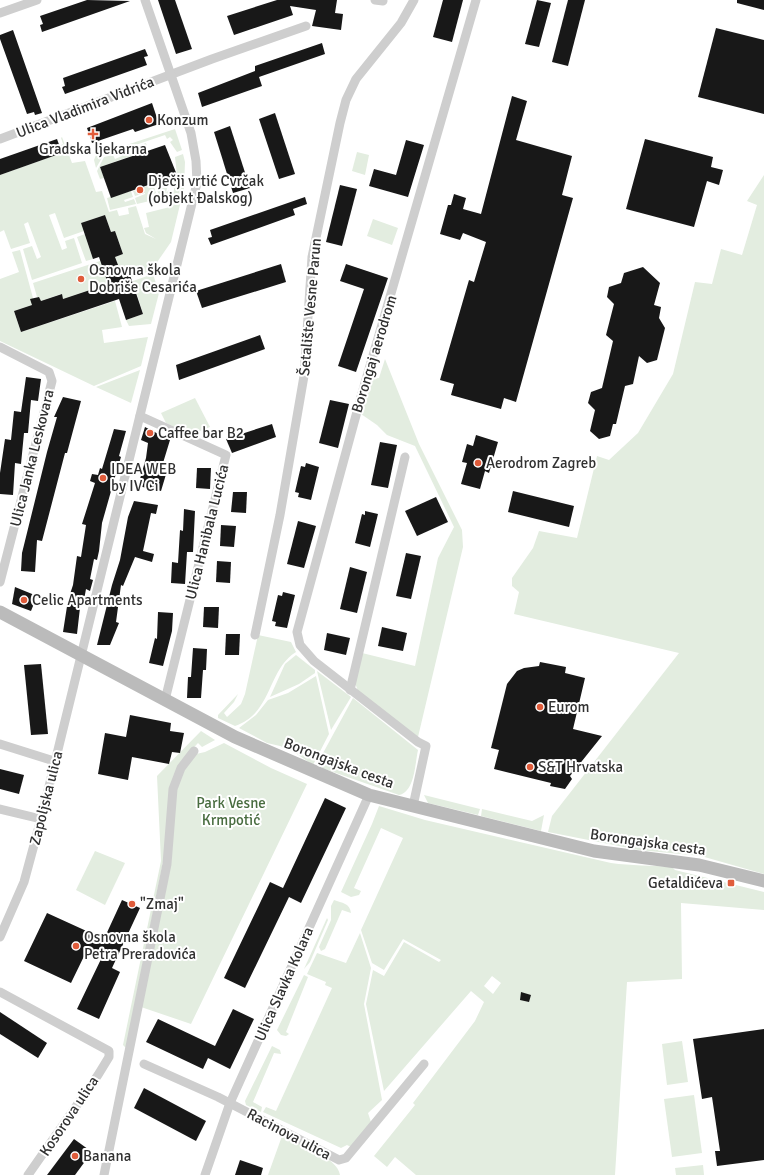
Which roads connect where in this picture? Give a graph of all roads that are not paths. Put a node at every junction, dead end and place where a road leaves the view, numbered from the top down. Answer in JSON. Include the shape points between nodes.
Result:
{"nodes":[{"id":1,"x":37,"y":0,"type":"edge"},
{"id":2,"x":145,"y":0,"type":"edge"},
{"id":3,"x":414,"y":0,"type":"edge"},
{"id":4,"x":476,"y":0,"type":"edge"},
{"id":5,"x":0,"y":13,"type":"edge"},
{"id":6,"x":306,"y":26,"type":"dead end"},
{"id":7,"x":171,"y":75,"type":"junction"},
{"id":8,"x":0,"y":139,"type":"edge"},
{"id":9,"x":0,"y":347,"type":"edge"},
{"id":10,"x":140,"y":416,"type":"junction"},
{"id":11,"x":405,"y":457,"type":"dead end"},
{"id":12,"x":0,"y":582,"type":"edge"},
{"id":13,"x":0,"y":612,"type":"edge"},
{"id":14,"x":255,"y":635,"type":"dead end"},
{"id":15,"x":81,"y":655,"type":"junction"},
{"id":16,"x":350,"y":690,"type":"junction"},
{"id":17,"x":165,"y":700,"type":"junction"},
{"id":18,"x":0,"y":744,"type":"edge"},
{"id":19,"x":194,"y":751,"type":"dead end"},
{"id":20,"x":54,"y":761,"type":"junction"},
{"id":21,"x":369,"y":795,"type":"junction"},
{"id":22,"x":413,"y":806,"type":"junction"},
{"id":23,"x":0,"y":809,"type":"edge"},
{"id":24,"x":41,"y":819,"type":"junction"},
{"id":25,"x":764,"y":881,"type":"edge"},
{"id":26,"x":0,"y":937,"type":"edge"},
{"id":27,"x":0,"y":992,"type":"edge"},
{"id":28,"x":144,"y":1064,"type":"dead end"},
{"id":29,"x":424,"y":1064,"type":"dead end"},
{"id":30,"x":230,"y":1103,"type":"junction"},
{"id":31,"x":28,"y":1175,"type":"edge"},
{"id":32,"x":104,"y":1175,"type":"edge"},
{"id":33,"x":205,"y":1175,"type":"edge"}],
"edges":[{"from":1,"to":5,"type":"street"},
{"from":2,"to":7,"type":"street","name":"Zapoljska ulica"},
{"from":3,"to":14,"type":"street","name":"Šetalište Vesne Parun","via":[[401,23],[356,80],[346,100],[340,123],[312,257],[304,376]]},
{"from":4,"to":16,"type":"street","name":"Borongaj aerodrom","via":[[298,624],[298,639],[304,652]]},
{"from":6,"to":7,"type":"street","name":"Ulica Vladimira Vidrića"},
{"from":7,"to":8,"type":"street","name":"Ulica Vladimira Vidrića"},
{"from":7,"to":10,"type":"street","name":"Zapoljska ulica","via":[[191,132],[197,183]]},
{"from":9,"to":12,"type":"street","name":"Ulica Janka Leskovara","via":[[48,372],[52,380]]},
{"from":10,"to":15,"type":"street","name":"Zapoljska ulica"},
{"from":10,"to":17,"type":"street","name":"Ulica Hanibala Lucića","via":[[226,455]]},
{"from":11,"to":16,"type":"street"},
{"from":13,"to":15,"type":"street","name":"Borongajska cesta"},
{"from":15,"to":17,"type":"street","name":"Borongajska cesta"},
{"from":15,"to":20,"type":"street","name":"Zapoljska ulica"},
{"from":16,"to":22,"type":"street","name":"Borongaj aerodrom","via":[[426,746]]},
{"from":17,"to":21,"type":"street","name":"Borongajska cesta","via":[[235,738]]},
{"from":18,"to":20,"type":"street"},
{"from":19,"to":32,"type":"street","via":[[181,768],[173,789],[167,864]]},
{"from":20,"to":24,"type":"street","name":"Zapoljska ulica"},
{"from":21,"to":22,"type":"street","name":"Borongajska cesta"},
{"from":21,"to":30,"type":"street","name":"Ulica Slavka Kolara"},
{"from":22,"to":25,"type":"street","name":"Borongajska cesta","via":[[587,850],[674,860]]},
{"from":23,"to":24,"type":"street"},
{"from":24,"to":26,"type":"street","name":"Zapoljska ulica","via":[[24,882]]},
{"from":27,"to":31,"type":"street","name":"Kosorova ulica","via":[[109,1051],[109,1057]]},
{"from":28,"to":30,"type":"street","name":"Racinova ulica"},
{"from":29,"to":30,"type":"street","name":"Racinova ulica","via":[[346,1158],[339,1160]]},
{"from":30,"to":33,"type":"street","name":"Ulica Slavka Kolara"}]}
